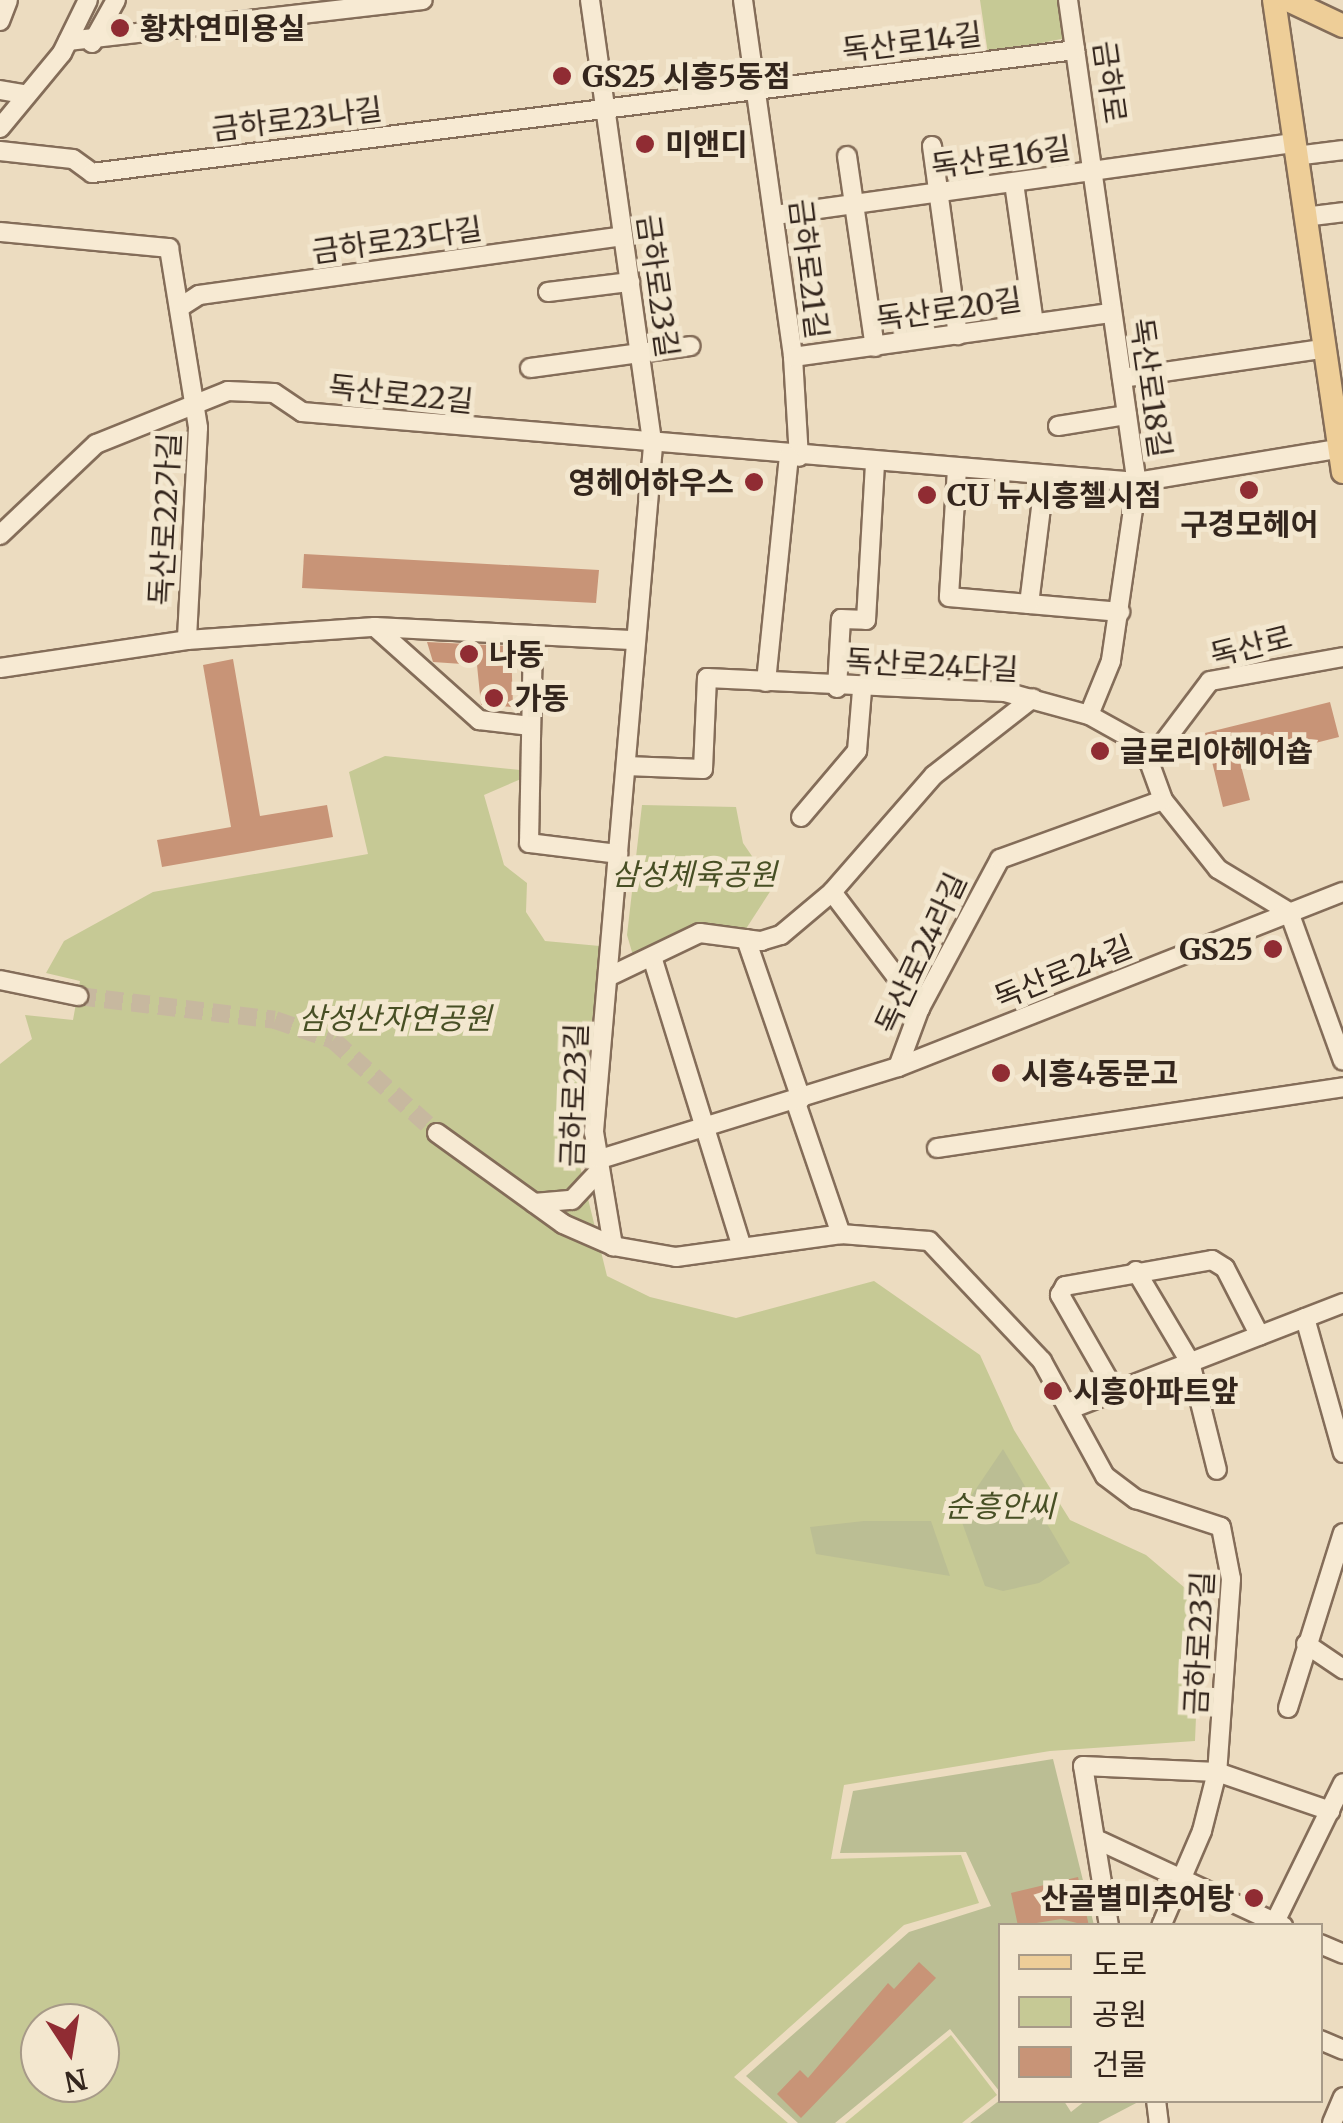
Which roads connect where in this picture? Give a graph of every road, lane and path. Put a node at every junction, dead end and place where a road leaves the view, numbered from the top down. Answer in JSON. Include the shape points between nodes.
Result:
{"nodes":[{"id":1,"x":8,"y":0,"type":"edge"},
{"id":2,"x":88,"y":0,"type":"edge"},
{"id":3,"x":116,"y":0,"type":"edge"},
{"id":4,"x":423,"y":0,"type":"edge"},
{"id":5,"x":590,"y":0,"type":"edge"},
{"id":6,"x":743,"y":0,"type":"edge"},
{"id":7,"x":1068,"y":0,"type":"edge"},
{"id":8,"x":1274,"y":0,"type":"edge"},
{"id":9,"x":1288,"y":0,"type":"edge"},
{"id":10,"x":0,"y":22,"type":"edge"},
{"id":11,"x":1343,"y":26,"type":"edge"},
{"id":12,"x":68,"y":41,"type":"junction"},
{"id":13,"x":92,"y":43,"type":"junction"},
{"id":14,"x":1075,"y":50,"type":"junction"},
{"id":15,"x":757,"y":89,"type":"junction"},
{"id":16,"x":0,"y":90,"type":"edge"},
{"id":17,"x":27,"y":96,"type":"junction"},
{"id":18,"x":605,"y":108,"type":"junction"},
{"id":19,"x":0,"y":128,"type":"edge"},
{"id":20,"x":932,"y":146,"type":"dead end"},
{"id":21,"x":1294,"y":149,"type":"junction"},
{"id":22,"x":1343,"y":150,"type":"edge"},
{"id":23,"x":0,"y":151,"type":"edge"},
{"id":24,"x":848,"y":156,"type":"dead end"},
{"id":25,"x":1092,"y":172,"type":"junction"},
{"id":26,"x":1014,"y":183,"type":"junction"},
{"id":27,"x":938,"y":193,"type":"junction"},
{"id":28,"x":854,"y":205,"type":"junction"},
{"id":29,"x":1343,"y":212,"type":"edge"},
{"id":30,"x":775,"y":216,"type":"junction"},
{"id":31,"x":1304,"y":217,"type":"junction"},
{"id":32,"x":0,"y":232,"type":"edge"},
{"id":33,"x":623,"y":236,"type":"junction"},
{"id":34,"x":630,"y":282,"type":"junction"},
{"id":35,"x":548,"y":292,"type":"dead end"},
{"id":36,"x":182,"y":306,"type":"junction"},
{"id":37,"x":1112,"y":313,"type":"junction"},
{"id":38,"x":1034,"y":324,"type":"junction"},
{"id":39,"x":958,"y":335,"type":"junction"},
{"id":40,"x":1328,"y":339,"type":"edge"},
{"id":41,"x":691,"y":346,"type":"dead end"},
{"id":42,"x":875,"y":347,"type":"junction"},
{"id":43,"x":640,"y":354,"type":"junction"},
{"id":44,"x":793,"y":357,"type":"junction"},
{"id":45,"x":530,"y":368,"type":"dead end"},
{"id":46,"x":1122,"y":378,"type":"junction"},
{"id":47,"x":196,"y":401,"type":"junction"},
{"id":48,"x":1127,"y":414,"type":"junction"},
{"id":49,"x":1058,"y":426,"type":"dead end"},
{"id":50,"x":653,"y":446,"type":"junction"},
{"id":51,"x":794,"y":456,"type":"junction"},
{"id":52,"x":1341,"y":457,"type":"edge"},
{"id":53,"x":876,"y":462,"type":"junction"},
{"id":54,"x":958,"y":469,"type":"junction"},
{"id":55,"x":1045,"y":476,"type":"junction"},
{"id":56,"x":1137,"y":482,"type":"junction"},
{"id":57,"x":0,"y":535,"type":"edge"},
{"id":58,"x":1030,"y":604,"type":"junction"},
{"id":59,"x":1120,"y":612,"type":"junction"},
{"id":60,"x":375,"y":626,"type":"junction"},
{"id":61,"x":533,"y":635,"type":"junction"},
{"id":62,"x":186,"y":640,"type":"junction"},
{"id":63,"x":636,"y":640,"type":"junction"},
{"id":64,"x":1343,"y":657,"type":"edge"},
{"id":65,"x":0,"y":668,"type":"edge"},
{"id":66,"x":766,"y":682,"type":"junction"},
{"id":67,"x":837,"y":688,"type":"junction"},
{"id":68,"x":862,"y":690,"type":"junction"},
{"id":69,"x":1034,"y":698,"type":"junction"},
{"id":70,"x":1089,"y":715,"type":"junction"},
{"id":71,"x":531,"y":726,"type":"junction"},
{"id":72,"x":1149,"y":762,"type":"junction"},
{"id":73,"x":626,"y":766,"type":"junction"},
{"id":74,"x":1163,"y":800,"type":"junction"},
{"id":75,"x":800,"y":817,"type":"dead end"},
{"id":76,"x":618,"y":854,"type":"junction"},
{"id":77,"x":832,"y":892,"type":"junction"},
{"id":78,"x":1343,"y":892,"type":"edge"},
{"id":79,"x":1290,"y":912,"type":"junction"},
{"id":80,"x":746,"y":940,"type":"junction"},
{"id":81,"x":653,"y":960,"type":"junction"},
{"id":82,"x":608,"y":977,"type":"junction"},
{"id":83,"x":3,"y":982,"type":"edge"},
{"id":84,"x":78,"y":996,"type":"tunnel mouth"},
{"id":85,"x":920,"y":1008,"type":"junction"},
{"id":86,"x":1343,"y":1061,"type":"edge"},
{"id":87,"x":898,"y":1067,"type":"junction"},
{"id":88,"x":1343,"y":1087,"type":"edge"},
{"id":89,"x":798,"y":1100,"type":"junction"},
{"id":90,"x":704,"y":1130,"type":"junction"},
{"id":91,"x":437,"y":1133,"type":"tunnel mouth"},
{"id":92,"x":937,"y":1148,"type":"dead end"},
{"id":93,"x":595,"y":1168,"type":"junction"},
{"id":94,"x":534,"y":1204,"type":"junction"},
{"id":95,"x":841,"y":1234,"type":"junction"},
{"id":96,"x":612,"y":1246,"type":"junction"},
{"id":97,"x":742,"y":1247,"type":"junction"},
{"id":98,"x":1136,"y":1271,"type":"junction"},
{"id":99,"x":1343,"y":1303,"type":"edge"},
{"id":100,"x":1305,"y":1318,"type":"junction"},
{"id":101,"x":1260,"y":1336,"type":"junction"},
{"id":102,"x":1190,"y":1362,"type":"junction"},
{"id":103,"x":1115,"y":1391,"type":"junction"},
{"id":104,"x":1070,"y":1408,"type":"junction"},
{"id":105,"x":1343,"y":1453,"type":"edge"},
{"id":106,"x":1218,"y":1470,"type":"dead end"},
{"id":107,"x":1343,"y":1533,"type":"edge"},
{"id":108,"x":1306,"y":1644,"type":"junction"},
{"id":109,"x":1343,"y":1669,"type":"edge"},
{"id":110,"x":1288,"y":1708,"type":"dead end"},
{"id":111,"x":1217,"y":1772,"type":"junction"},
{"id":112,"x":1343,"y":1784,"type":"edge"},
{"id":113,"x":1330,"y":1811,"type":"junction"},
{"id":114,"x":1100,"y":1841,"type":"junction"},
{"id":115,"x":1182,"y":1880,"type":"junction"},
{"id":116,"x":1109,"y":1923,"type":"edge"},
{"id":117,"x":1161,"y":1923,"type":"edge"},
{"id":118,"x":1275,"y":1923,"type":"edge"},
{"id":119,"x":1277,"y":1923,"type":"edge"},
{"id":120,"x":1343,"y":2096,"type":"edge"},
{"id":121,"x":1332,"y":2123,"type":"edge"}],
"edges":[{"from":1,"to":10,"type":"street"},
{"from":2,"to":12,"type":"street"},
{"from":3,"to":13,"type":"street"},
{"from":4,"to":13,"type":"street"},
{"from":5,"to":18,"type":"street","name":"금하로23길"},
{"from":6,"to":15,"type":"street","name":"금하로21길"},
{"from":7,"to":14,"type":"street","name":"금하로"},
{"from":8,"to":21,"type":"main road"},
{"from":9,"to":11,"type":"main road"},
{"from":12,"to":13,"type":"street"},
{"from":12,"to":17,"type":"street"},
{"from":14,"to":15,"type":"street","name":"독산로14길"},
{"from":14,"to":25,"type":"street","name":"금하로"},
{"from":15,"to":18,"type":"street"},
{"from":15,"to":30,"type":"street","name":"금하로21길"},
{"from":16,"to":17,"type":"street"},
{"from":17,"to":19,"type":"street"},
{"from":18,"to":23,"type":"street","name":"금하로23나길","via":[[92,173],[73,159]]},
{"from":18,"to":33,"type":"street","name":"금하로23길"},
{"from":20,"to":27,"type":"street"},
{"from":21,"to":22,"type":"street"},
{"from":21,"to":25,"type":"street","name":"독산로16길"},
{"from":21,"to":31,"type":"main road"},
{"from":24,"to":28,"type":"street"},
{"from":25,"to":26,"type":"street","name":"독산로16길"},
{"from":25,"to":37,"type":"street","name":"독산로18길"},
{"from":26,"to":27,"type":"street","name":"독산로16길"},
{"from":26,"to":38,"type":"street"},
{"from":27,"to":28,"type":"street","name":"독산로16길"},
{"from":27,"to":39,"type":"street"},
{"from":28,"to":30,"type":"street","name":"독산로16길"},
{"from":28,"to":42,"type":"street"},
{"from":29,"to":31,"type":"street"},
{"from":30,"to":44,"type":"street","name":"금하로21길"},
{"from":31,"to":40,"type":"main road"},
{"from":32,"to":36,"type":"street","name":"독산로22가길","via":[[169,248]]},
{"from":33,"to":34,"type":"street","name":"금하로23길"},
{"from":33,"to":36,"type":"street","name":"금하로23다길","via":[[199,295]]},
{"from":34,"to":35,"type":"street"},
{"from":34,"to":43,"type":"street","name":"금하로23길"},
{"from":36,"to":47,"type":"street","name":"독산로22가길"},
{"from":37,"to":38,"type":"street","name":"독산로20길"},
{"from":37,"to":46,"type":"street","name":"독산로18길"},
{"from":38,"to":39,"type":"street","name":"독산로20길"},
{"from":39,"to":42,"type":"street","name":"독산로20길"},
{"from":40,"to":46,"type":"street"},
{"from":40,"to":52,"type":"main road"},
{"from":41,"to":43,"type":"street"},
{"from":42,"to":44,"type":"street","name":"독산로20길"},
{"from":43,"to":45,"type":"street"},
{"from":43,"to":50,"type":"street","name":"금하로23길"},
{"from":44,"to":51,"type":"street","name":"금하로21길"},
{"from":46,"to":48,"type":"street","name":"독산로18길"},
{"from":47,"to":50,"type":"street","name":"독산로22길","via":[[257,390],[302,412]]},
{"from":47,"to":57,"type":"street","name":"독산로22길","via":[[96,444]]},
{"from":47,"to":62,"type":"street","name":"독산로22가길"},
{"from":48,"to":49,"type":"street"},
{"from":48,"to":56,"type":"street","name":"독산로18길"},
{"from":50,"to":51,"type":"street","name":"독산로22길"},
{"from":50,"to":63,"type":"street","name":"금하로23길"},
{"from":51,"to":53,"type":"street","name":"독산로22길"},
{"from":51,"to":66,"type":"street"},
{"from":52,"to":56,"type":"street","name":"독산로22길"},
{"from":53,"to":54,"type":"street","name":"독산로22길"},
{"from":53,"to":67,"type":"street","via":[[866,620],[842,618]]},
{"from":54,"to":55,"type":"street","name":"독산로22길"},
{"from":54,"to":58,"type":"street","via":[[949,597]]},
{"from":55,"to":56,"type":"street","name":"독산로22길"},
{"from":55,"to":58,"type":"street"},
{"from":56,"to":59,"type":"street","name":"독산로18길"},
{"from":58,"to":59,"type":"street"},
{"from":59,"to":70,"type":"street","name":"독산로18길"},
{"from":60,"to":61,"type":"street"},
{"from":60,"to":62,"type":"street"},
{"from":60,"to":71,"type":"street","via":[[479,720]]},
{"from":61,"to":63,"type":"street"},
{"from":61,"to":71,"type":"street"},
{"from":62,"to":65,"type":"street"},
{"from":63,"to":73,"type":"street","name":"금하로23길"},
{"from":64,"to":72,"type":"street","name":"독산로","via":[[1210,682]]},
{"from":66,"to":67,"type":"street","name":"독산로24다길"},
{"from":66,"to":73,"type":"street","name":"독산로24다길","via":[[707,678],[704,769]]},
{"from":67,"to":68,"type":"street","name":"독산로24다길"},
{"from":68,"to":69,"type":"street","name":"독산로24다길"},
{"from":68,"to":75,"type":"street","via":[[857,751]]},
{"from":69,"to":70,"type":"street","name":"독산로24다길"},
{"from":69,"to":77,"type":"street","via":[[934,775]]},
{"from":70,"to":72,"type":"street","name":"독산로24다길","via":[[1143,745]]},
{"from":71,"to":76,"type":"street","via":[[529,843]]},
{"from":72,"to":74,"type":"street","name":"독산로24다길"},
{"from":73,"to":76,"type":"street","name":"금하로23길"},
{"from":74,"to":79,"type":"street","name":"독산로24다길","via":[[1218,870]]},
{"from":74,"to":85,"type":"street","name":"독산로24라길","via":[[1000,859]]},
{"from":76,"to":82,"type":"street","name":"금하로23길"},
{"from":77,"to":80,"type":"street","via":[[781,935]]},
{"from":77,"to":85,"type":"street"},
{"from":78,"to":79,"type":"street","name":"독산로24길"},
{"from":79,"to":86,"type":"street"},
{"from":79,"to":87,"type":"street","name":"독산로24길"},
{"from":80,"to":81,"type":"street","via":[[700,932]]},
{"from":80,"to":89,"type":"street"},
{"from":81,"to":82,"type":"street"},
{"from":81,"to":90,"type":"street"},
{"from":82,"to":93,"type":"street","name":"금하로23길"},
{"from":83,"to":84,"type":"street"},
{"from":85,"to":87,"type":"street","name":"독산로24라길"},
{"from":87,"to":89,"type":"street","name":"독산로24길"},
{"from":88,"to":92,"type":"street"},
{"from":89,"to":90,"type":"street","name":"독산로24길"},
{"from":89,"to":95,"type":"street"},
{"from":90,"to":93,"type":"street","name":"독산로24길"},
{"from":90,"to":97,"type":"street"},
{"from":91,"to":94,"type":"street"},
{"from":93,"to":94,"type":"street","name":"독산로24길","via":[[572,1200]]},
{"from":93,"to":96,"type":"street","name":"금하로23길"},
{"from":94,"to":96,"type":"street"},
{"from":95,"to":97,"type":"street","name":"금하로23길"},
{"from":95,"to":104,"type":"street","name":"금하로23길","via":[[915,1236],[941,1250],[1042,1360]]},
{"from":96,"to":97,"type":"street","name":"금하로23길","via":[[676,1257]]},
{"from":98,"to":101,"type":"street","via":[[1212,1260],[1225,1268]]},
{"from":98,"to":102,"type":"street"},
{"from":98,"to":103,"type":"street","via":[[1080,1281],[1060,1295]]},
{"from":99,"to":100,"type":"street"},
{"from":100,"to":101,"type":"street"},
{"from":100,"to":105,"type":"street"},
{"from":101,"to":102,"type":"street"},
{"from":102,"to":103,"type":"street"},
{"from":102,"to":106,"type":"street"},
{"from":103,"to":104,"type":"street"},
{"from":104,"to":111,"type":"street","name":"금하로23길","via":[[1088,1450],[1121,1491],[1207,1518],[1229,1540]]},
{"from":107,"to":108,"type":"street"},
{"from":108,"to":109,"type":"street"},
{"from":108,"to":110,"type":"street"},
{"from":111,"to":113,"type":"street"},
{"from":111,"to":114,"type":"street","via":[[1083,1766]]},
{"from":111,"to":115,"type":"street","name":"금하로23길"},
{"from":112,"to":113,"type":"street"},
{"from":113,"to":119,"type":"street"},
{"from":114,"to":115,"type":"street"},
{"from":114,"to":116,"type":"street"},
{"from":115,"to":117,"type":"street","name":"금하로23길"},
{"from":115,"to":118,"type":"street"},
{"from":120,"to":121,"type":"street"}]}
